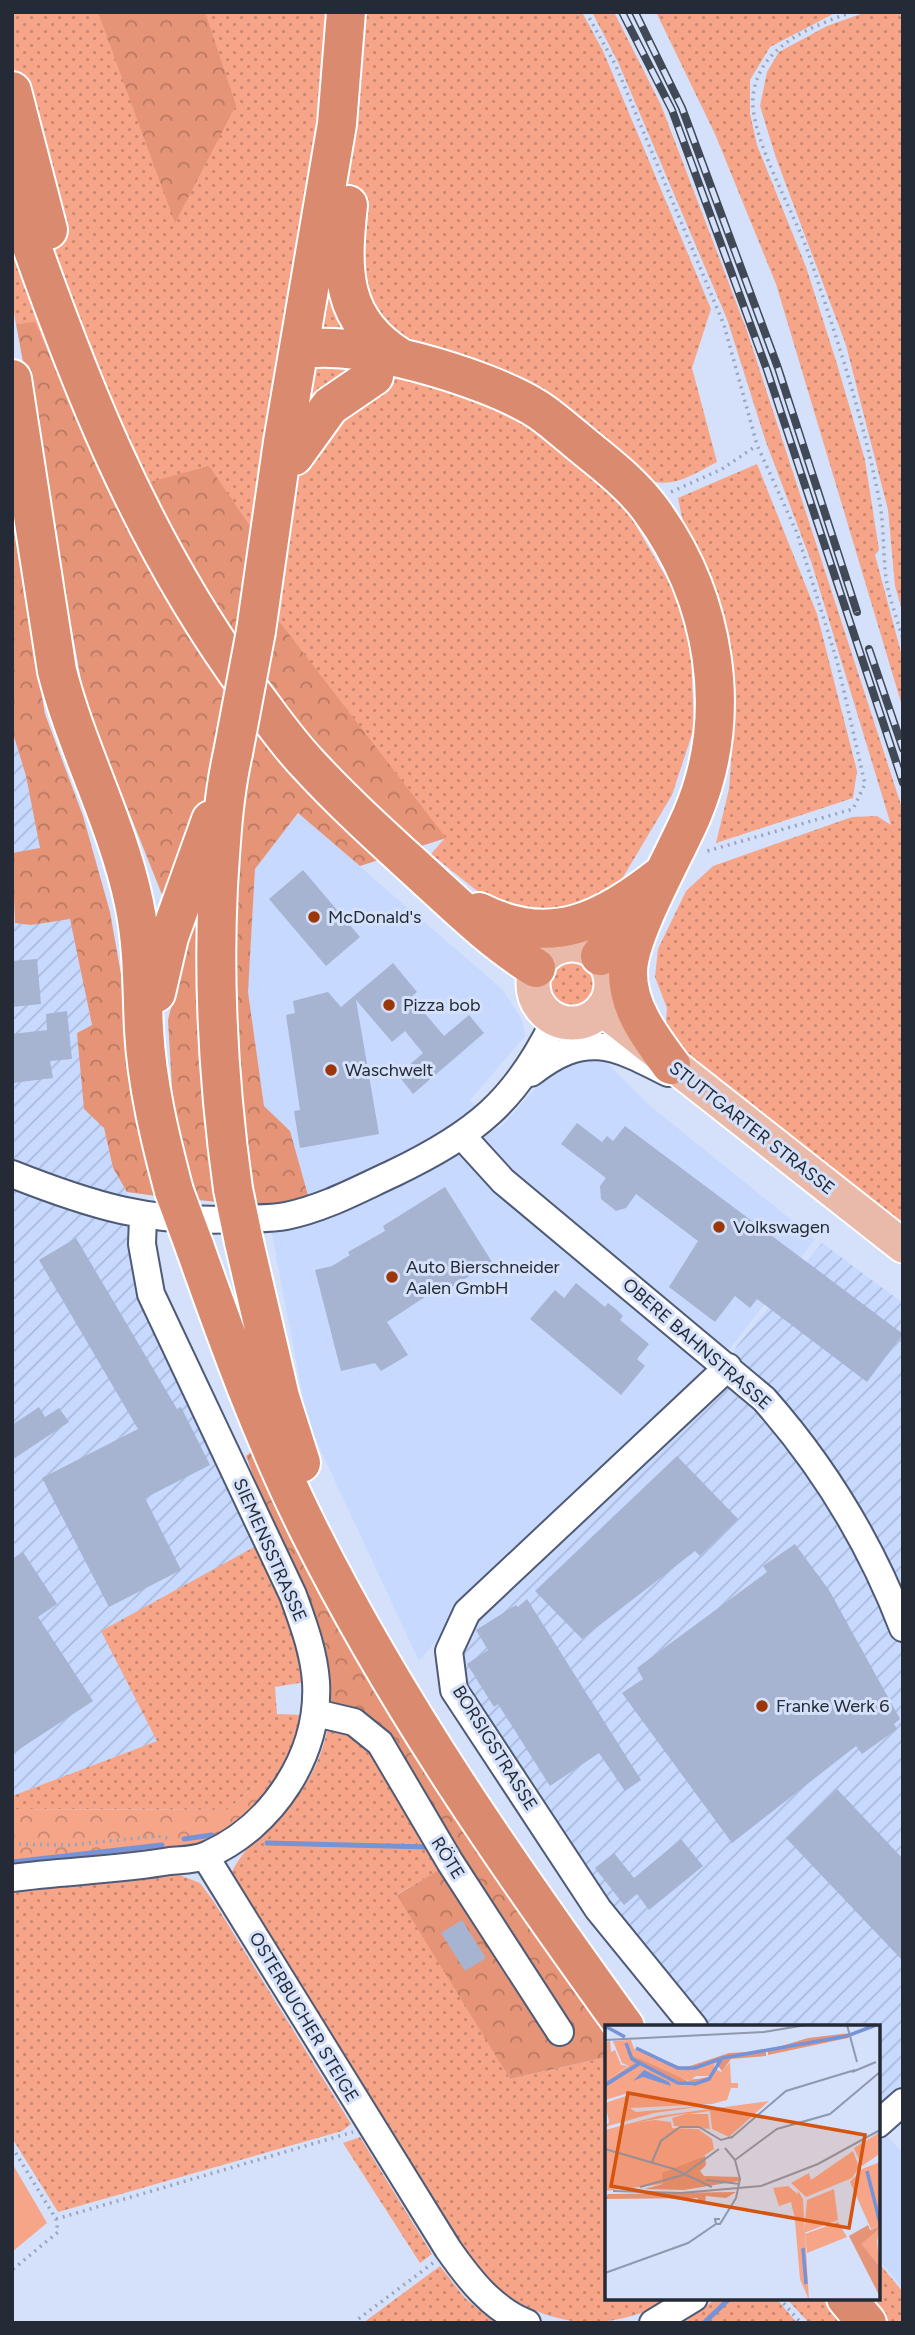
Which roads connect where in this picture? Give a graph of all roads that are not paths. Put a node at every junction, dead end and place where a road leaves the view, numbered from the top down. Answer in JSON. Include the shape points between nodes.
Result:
{"nodes":[{"id":1,"x":346,"y":12,"type":"edge"},
{"id":2,"x":370,"y":12,"type":"edge"},
{"id":3,"x":12,"y":91,"type":"edge"},
{"id":4,"x":351,"y":177,"type":"junction"},
{"id":5,"x":12,"y":190,"type":"edge"},
{"id":6,"x":307,"y":352,"type":"junction"},
{"id":7,"x":409,"y":362,"type":"junction"},
{"id":8,"x":374,"y":376,"type":"junction"},
{"id":9,"x":12,"y":379,"type":"edge"},
{"id":10,"x":575,"y":439,"type":"junction"},
{"id":11,"x":106,"y":441,"type":"junction"},
{"id":12,"x":294,"y":456,"type":"junction"},
{"id":13,"x":267,"y":569,"type":"junction"},
{"id":14,"x":230,"y":766,"type":"junction"},
{"id":15,"x":665,"y":873,"type":"junction"},
{"id":16,"x":436,"y":886,"type":"junction"},
{"id":17,"x":600,"y":957,"type":"junction"},
{"id":18,"x":536,"y":968,"type":"junction"},
{"id":19,"x":602,"y":1009,"type":"junction"},
{"id":20,"x":555,"y":1020,"type":"junction"},
{"id":21,"x":671,"y":1065,"type":"junction"},
{"id":22,"x":148,"y":1070,"type":"junction"},
{"id":23,"x":522,"y":1080,"type":"junction"},
{"id":24,"x":707,"y":1094,"type":"junction"},
{"id":25,"x":463,"y":1137,"type":"junction"},
{"id":26,"x":12,"y":1174,"type":"edge"},
{"id":27,"x":143,"y":1217,"type":"junction"},
{"id":28,"x":903,"y":1246,"type":"edge"},
{"id":29,"x":728,"y":1367,"type":"junction"},
{"id":30,"x":903,"y":1628,"type":"edge"},
{"id":31,"x":373,"y":1647,"type":"junction"},
{"id":32,"x":316,"y":1713,"type":"junction"},
{"id":33,"x":194,"y":1858,"type":"junction"},
{"id":34,"x":12,"y":1878,"type":"edge"},
{"id":35,"x":624,"y":2025,"type":"edge"},
{"id":36,"x":692,"y":2025,"type":"edge"},
{"id":37,"x":560,"y":2032,"type":"dead end"},
{"id":38,"x":903,"y":2102,"type":"edge"},
{"id":39,"x":880,"y":2122,"type":"edge"},
{"id":40,"x":691,"y":2300,"type":"edge"},
{"id":41,"x":848,"y":2300,"type":"edge"},
{"id":42,"x":527,"y":2323,"type":"edge"},
{"id":43,"x":653,"y":2323,"type":"edge"},
{"id":44,"x":867,"y":2323,"type":"edge"}],
"edges":[{"from":1,"to":6,"type":"highway","via":[[337,124]]},
{"from":2,"to":4,"type":"highway"},
{"from":3,"to":11,"type":"highway"},
{"from":4,"to":6,"type":"highway"},
{"from":4,"to":7,"type":"highway","via":[[343,252],[347,292],[374,337]]},
{"from":5,"to":11,"type":"highway","via":[[65,342]]},
{"from":6,"to":7,"type":"highway","via":[[360,350]]},
{"from":6,"to":8,"type":"highway","via":[[339,371]]},
{"from":6,"to":12,"type":"highway"},
{"from":6,"to":13,"type":"highway","via":[[283,442]]},
{"from":7,"to":10,"type":"highway","via":[[509,394]]},
{"from":8,"to":10,"type":"highway","via":[[435,384],[491,399]]},
{"from":8,"to":12,"type":"highway","via":[[330,406]]},
{"from":9,"to":22,"type":"highway","via":[[57,671],[118,842],[134,904],[142,956]]},
{"from":10,"to":15,"type":"highway","via":[[617,472],[650,509],[691,581],[709,640],[715,734],[693,814]]},
{"from":11,"to":16,"type":"highway","via":[[184,590],[228,660],[307,763]]},
{"from":12,"to":13,"type":"highway"},
{"from":13,"to":14,"type":"highway","bridge":true},
{"from":14,"to":22,"type":"highway","via":[[169,937],[151,1021]]},
{"from":14,"to":31,"type":"highway","bridge":true,"via":[[221,841],[215,982],[223,1118],[233,1189],[293,1440]]},
{"from":15,"to":16,"type":"highway","via":[[617,908],[555,929],[530,930],[498,922]]},
{"from":15,"to":17,"type":"highway"},
{"from":15,"to":21,"type":"highway","via":[[628,968],[628,985],[638,1015]]},
{"from":16,"to":18,"type":"highway"},
{"from":17,"to":18,"type":"main road","via":[[583,946],[565,945],[548,953]]},
{"from":17,"to":19,"type":"main road","via":[[611,982]]},
{"from":18,"to":20,"type":"main road","via":[[533,992]]},
{"from":19,"to":20,"type":"main road","via":[[580,1022]]},
{"from":19,"to":21,"type":"main road","name":"STUTTGARTER STRASSE"},
{"from":20,"to":23,"type":"street"},
{"from":21,"to":24,"type":"main road","name":"STUTTGARTER STRASSE"},
{"from":22,"to":31,"type":"highway","bridge":true,"via":[[157,1129],[174,1191],[268,1442]]},
{"from":23,"to":24,"type":"street","via":[[561,1052],[597,1045],[627,1053]]},
{"from":23,"to":25,"type":"street"},
{"from":24,"to":28,"type":"main road","name":"STUTTGARTER STRASSE"},
{"from":25,"to":27,"type":"street","via":[[334,1202],[285,1216],[203,1221]]},
{"from":25,"to":29,"type":"street","name":"OBERE BAHNSTRASSE","via":[[503,1181]]},
{"from":26,"to":27,"type":"street","via":[[98,1206]]},
{"from":27,"to":32,"type":"street","name":"SIEMENSSTRASSE","via":[[142,1244],[151,1294],[308,1634]]},
{"from":29,"to":30,"type":"street","name":"OBERE BAHNSTRASSE","via":[[764,1399],[828,1479],[883,1576]]},
{"from":29,"to":36,"type":"street","name":"BORSIGSTRASSE","via":[[467,1612],[449,1651],[454,1689],[598,1909]]},
{"from":31,"to":35,"type":"highway","via":[[486,1829]]},
{"from":32,"to":33,"type":"street","name":"SIEMENSSTRASSE","via":[[294,1776],[272,1807],[243,1834]]},
{"from":32,"to":37,"type":"street","name":"RÖTE","via":[[354,1722],[380,1743],[443,1851]]},
{"from":33,"to":34,"type":"street"},
{"from":33,"to":42,"type":"street","name":"OSTERBUCHER STEIGE","via":[[448,2249],[505,2314]]},
{"from":38,"to":39,"type":"street"},
{"from":40,"to":43,"type":"street"},
{"from":41,"to":44,"type":"highway"}]}
